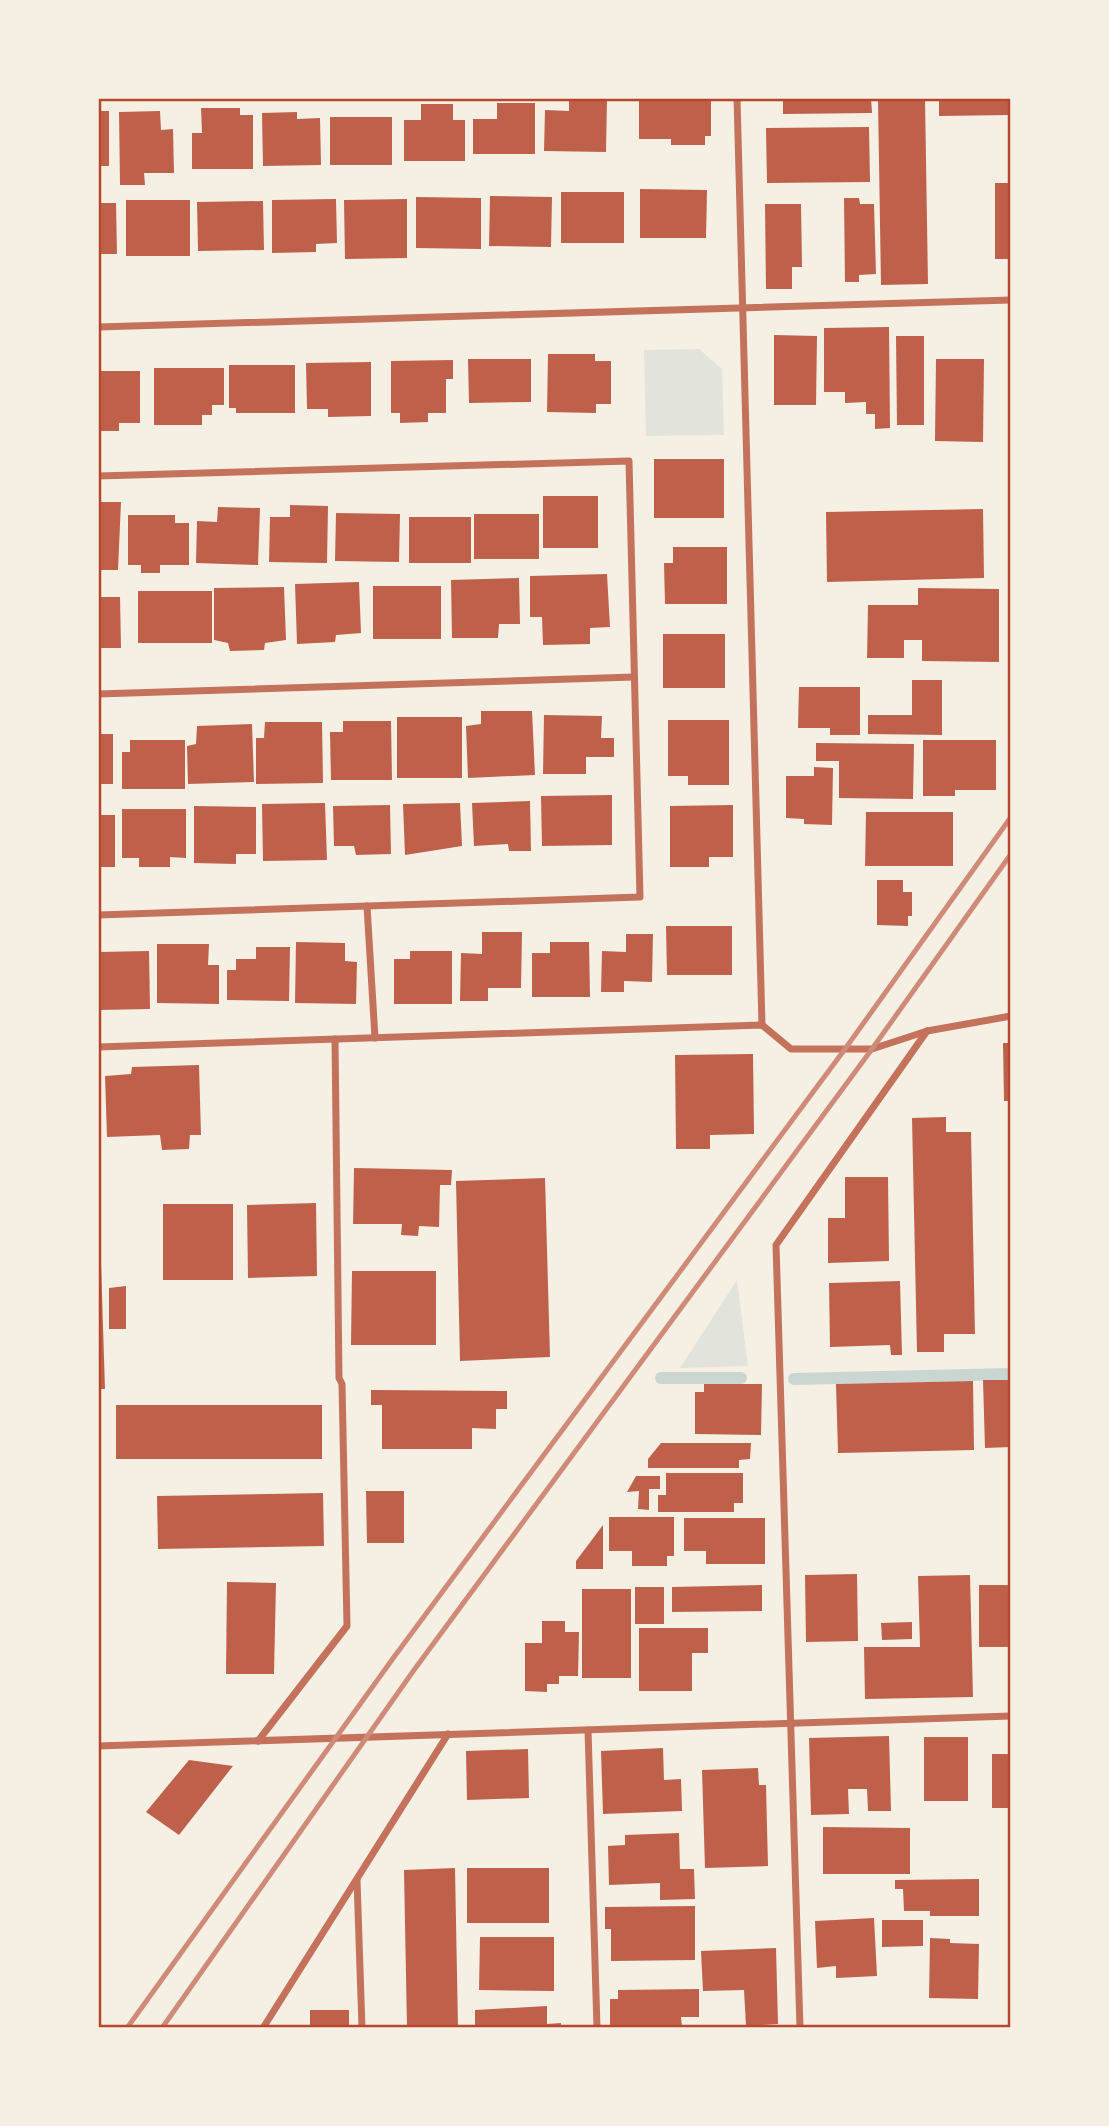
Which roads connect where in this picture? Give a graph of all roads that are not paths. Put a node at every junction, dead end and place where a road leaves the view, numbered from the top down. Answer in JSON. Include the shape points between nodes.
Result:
{"nodes":[{"id":1,"x":737,"y":98,"type":"edge"},
{"id":2,"x":1011,"y":300,"type":"edge"},
{"id":3,"x":744,"y":309,"type":"junction"},
{"id":4,"x":98,"y":327,"type":"edge"},
{"id":5,"x":98,"y":476,"type":"edge"},
{"id":6,"x":634,"y":677,"type":"junction"},
{"id":7,"x":98,"y":694,"type":"edge"},
{"id":8,"x":367,"y":906,"type":"junction"},
{"id":9,"x":98,"y":915,"type":"edge"},
{"id":10,"x":1011,"y":1016,"type":"edge"},
{"id":11,"x":762,"y":1025,"type":"junction"},
{"id":12,"x":927,"y":1031,"type":"junction"},
{"id":13,"x":375,"y":1038,"type":"junction"},
{"id":14,"x":335,"y":1039,"type":"junction"},
{"id":15,"x":98,"y":1047,"type":"edge"},
{"id":16,"x":1011,"y":1716,"type":"edge"},
{"id":17,"x":790,"y":1724,"type":"junction"},
{"id":18,"x":588,"y":1731,"type":"junction"},
{"id":19,"x":448,"y":1734,"type":"junction"},
{"id":20,"x":258,"y":1741,"type":"junction"},
{"id":21,"x":98,"y":1746,"type":"edge"},
{"id":22,"x":357,"y":1879,"type":"junction"},
{"id":23,"x":263,"y":2028,"type":"edge"},
{"id":24,"x":362,"y":2028,"type":"edge"},
{"id":25,"x":597,"y":2028,"type":"edge"},
{"id":26,"x":800,"y":2028,"type":"edge"}],
"edges":[{"from":1,"to":3,"type":"street"},
{"from":2,"to":3,"type":"street"},
{"from":3,"to":4,"type":"street"},
{"from":3,"to":11,"type":"street"},
{"from":5,"to":6,"type":"street","via":[[629,461]]},
{"from":6,"to":7,"type":"street"},
{"from":6,"to":8,"type":"street","via":[[640,897]]},
{"from":8,"to":9,"type":"street"},
{"from":8,"to":13,"type":"street"},
{"from":10,"to":12,"type":"street"},
{"from":11,"to":12,"type":"street","via":[[791,1049],[872,1049]]},
{"from":11,"to":13,"type":"street"},
{"from":12,"to":17,"type":"street","via":[[776,1245]]},
{"from":13,"to":14,"type":"street"},
{"from":14,"to":15,"type":"street"},
{"from":14,"to":20,"type":"street","via":[[347,1626]]},
{"from":16,"to":17,"type":"street"},
{"from":17,"to":18,"type":"street"},
{"from":17,"to":26,"type":"street"},
{"from":18,"to":19,"type":"street"},
{"from":18,"to":25,"type":"street"},
{"from":19,"to":20,"type":"street"},
{"from":19,"to":22,"type":"street"},
{"from":20,"to":21,"type":"street"},
{"from":22,"to":23,"type":"street"},
{"from":22,"to":24,"type":"street"}]}
